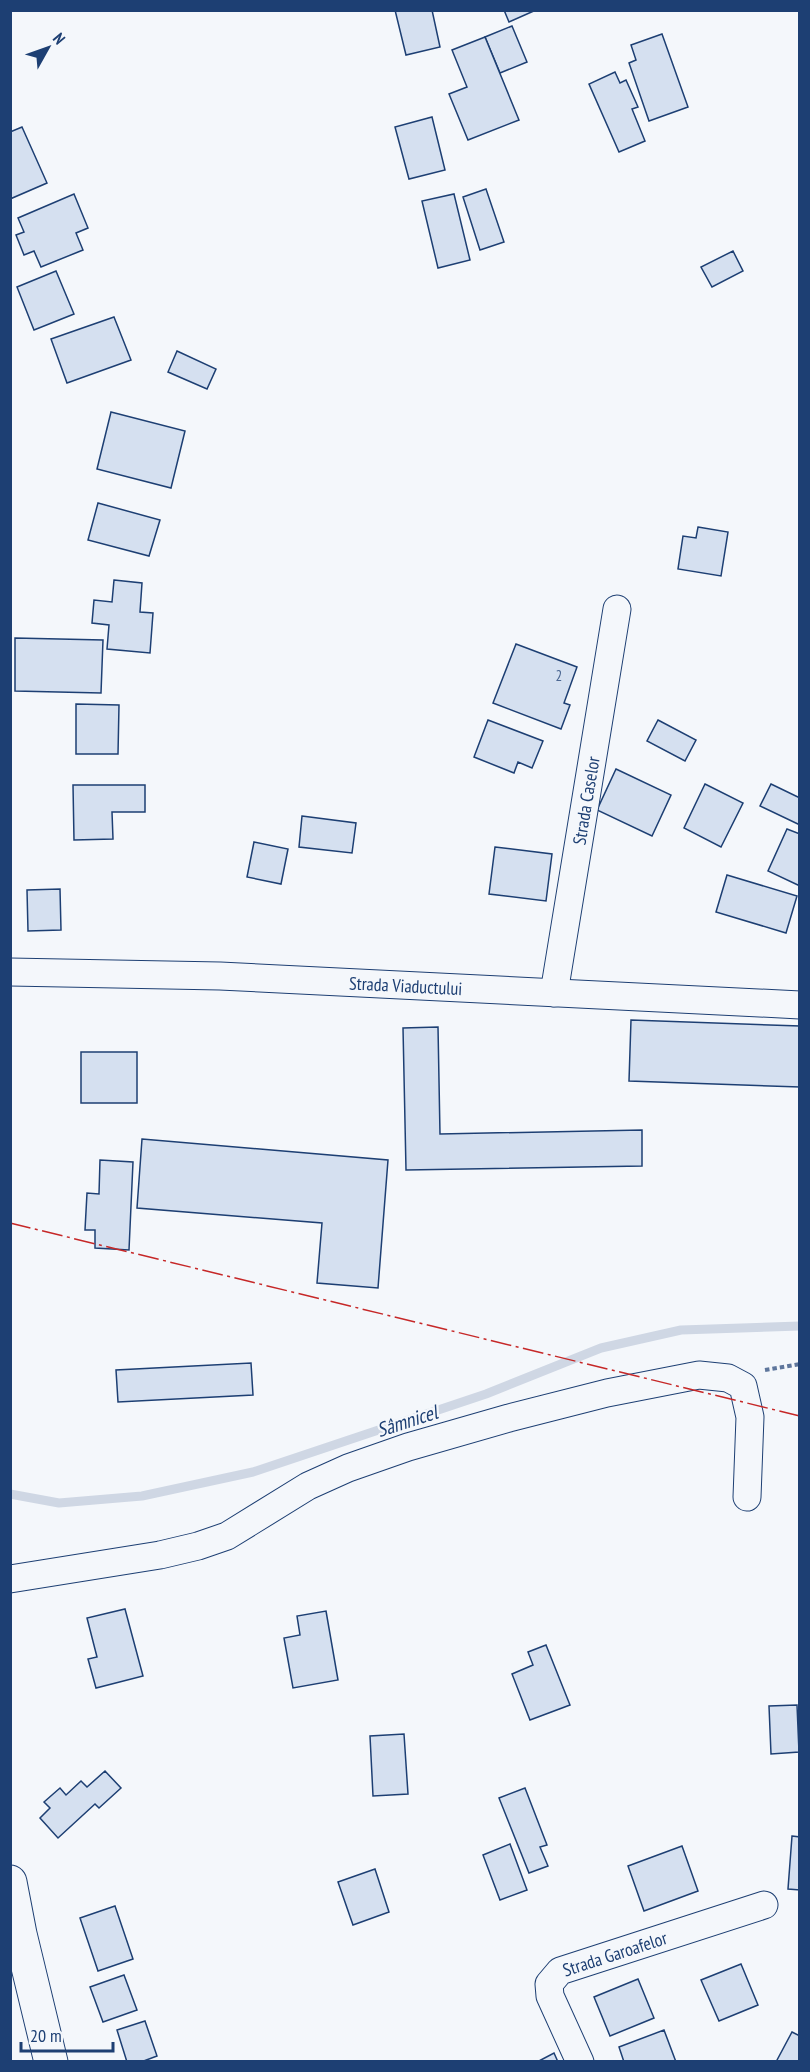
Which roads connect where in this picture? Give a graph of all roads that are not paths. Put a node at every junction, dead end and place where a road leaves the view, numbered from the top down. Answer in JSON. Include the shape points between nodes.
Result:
{"nodes":[{"id":1,"x":618,"y":609,"type":"dead end"},
{"id":2,"x":10,"y":972,"type":"edge"},
{"id":3,"x":554,"y":993,"type":"junction"},
{"id":4,"x":800,"y":1005,"type":"edge"},
{"id":5,"x":747,"y":1497,"type":"dead end"},
{"id":6,"x":10,"y":1579,"type":"edge"},
{"id":7,"x":10,"y":1882,"type":"edge"},
{"id":8,"x":764,"y":1905,"type":"dead end"},
{"id":9,"x":51,"y":2061,"type":"edge"},
{"id":10,"x":580,"y":2061,"type":"edge"}],
"edges":[{"from":1,"to":3,"type":"street","name":"Strada Caselor"},
{"from":2,"to":3,"type":"street","name":"Strada Viaductului","via":[[220,976]]},
{"from":3,"to":4,"type":"street","name":"Strada Viaductului"},
{"from":5,"to":6,"type":"street","via":[[750,1417],[743,1386],[728,1378],[699,1376],[607,1393],[408,1447],[308,1486],[227,1536],[198,1546]]},
{"from":7,"to":9,"type":"highway"},
{"from":8,"to":10,"type":"street","name":"Strada Garoafelor","via":[[560,1971],[549,1984],[550,1996]]}]}
